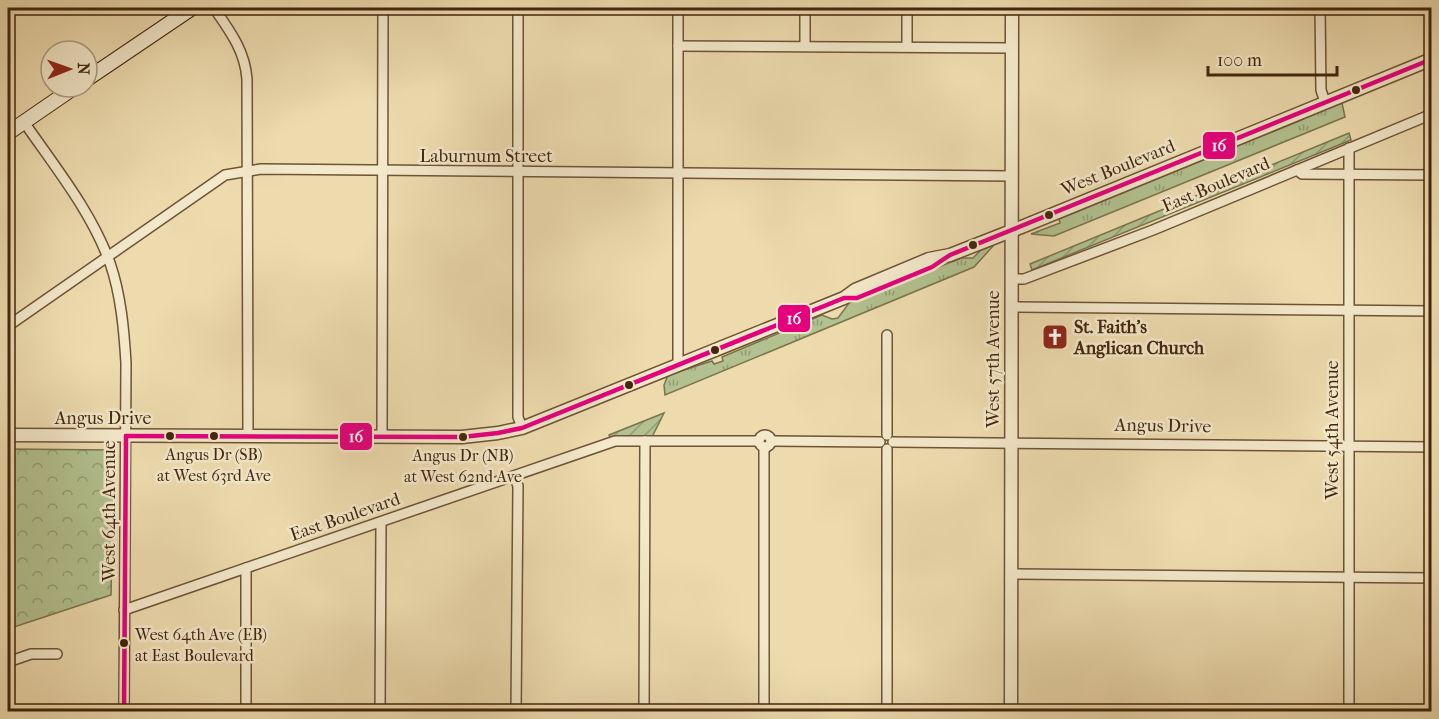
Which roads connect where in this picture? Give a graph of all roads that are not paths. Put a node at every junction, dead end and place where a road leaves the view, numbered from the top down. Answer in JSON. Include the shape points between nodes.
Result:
{"nodes":[{"id":1,"x":192,"y":8,"type":"edge"},
{"id":2,"x":214,"y":8,"type":"edge"},
{"id":3,"x":383,"y":8,"type":"edge"},
{"id":4,"x":518,"y":8,"type":"edge"},
{"id":5,"x":678,"y":8,"type":"edge"},
{"id":6,"x":805,"y":8,"type":"edge"},
{"id":7,"x":907,"y":8,"type":"edge"},
{"id":8,"x":1012,"y":8,"type":"edge"},
{"id":9,"x":1320,"y":8,"type":"edge"},
{"id":10,"x":805,"y":45,"type":"junction"},
{"id":11,"x":678,"y":46,"type":"junction"},
{"id":12,"x":907,"y":46,"type":"junction"},
{"id":13,"x":1012,"y":48,"type":"junction"},
{"id":14,"x":1431,"y":58,"type":"edge"},
{"id":15,"x":99,"y":71,"type":"edge"},
{"id":16,"x":58,"y":99,"type":"edge"},
{"id":17,"x":1325,"y":102,"type":"junction"},
{"id":18,"x":1431,"y":114,"type":"edge"},
{"id":19,"x":24,"y":122,"type":"junction"},
{"id":20,"x":8,"y":133,"type":"edge"},
{"id":21,"x":1349,"y":148,"type":"junction"},
{"id":22,"x":1297,"y":170,"type":"junction"},
{"id":23,"x":248,"y":171,"type":"junction"},
{"id":24,"x":383,"y":172,"type":"junction"},
{"id":25,"x":519,"y":173,"type":"junction"},
{"id":26,"x":676,"y":174,"type":"junction"},
{"id":27,"x":1350,"y":174,"type":"junction"},
{"id":28,"x":1431,"y":175,"type":"edge"},
{"id":29,"x":1011,"y":176,"type":"junction"},
{"id":30,"x":1011,"y":231,"type":"junction"},
{"id":31,"x":107,"y":255,"type":"junction"},
{"id":32,"x":1012,"y":279,"type":"junction"},
{"id":33,"x":1012,"y":307,"type":"junction"},
{"id":34,"x":1349,"y":310,"type":"junction"},
{"id":35,"x":1431,"y":311,"type":"edge"},
{"id":36,"x":8,"y":326,"type":"edge"},
{"id":37,"x":887,"y":335,"type":"dead end"},
{"id":38,"x":678,"y":366,"type":"junction"},
{"id":39,"x":522,"y":428,"type":"junction"},
{"id":40,"x":8,"y":435,"type":"edge"},
{"id":41,"x":126,"y":436,"type":"junction"},
{"id":42,"x":248,"y":437,"type":"junction"},
{"id":43,"x":382,"y":437,"type":"junction"},
{"id":44,"x":645,"y":441,"type":"junction"},
{"id":45,"x":887,"y":442,"type":"junction"},
{"id":46,"x":1011,"y":442,"type":"junction"},
{"id":47,"x":765,"y":443,"type":"junction"},
{"id":48,"x":1349,"y":446,"type":"junction"},
{"id":49,"x":1431,"y":447,"type":"edge"},
{"id":50,"x":514,"y":476,"type":"junction"},
{"id":51,"x":381,"y":522,"type":"junction"},
{"id":52,"x":246,"y":568,"type":"junction"},
{"id":53,"x":1011,"y":574,"type":"junction"},
{"id":54,"x":1348,"y":578,"type":"junction"},
{"id":55,"x":1431,"y":578,"type":"edge"},
{"id":56,"x":124,"y":610,"type":"junction"},
{"id":57,"x":57,"y":654,"type":"dead end"},
{"id":58,"x":8,"y":662,"type":"edge"},
{"id":59,"x":124,"y":711,"type":"edge"},
{"id":60,"x":246,"y":711,"type":"edge"},
{"id":61,"x":380,"y":711,"type":"edge"},
{"id":62,"x":516,"y":711,"type":"edge"},
{"id":63,"x":644,"y":711,"type":"edge"},
{"id":64,"x":764,"y":711,"type":"edge"},
{"id":65,"x":887,"y":711,"type":"edge"},
{"id":66,"x":1011,"y":711,"type":"edge"},
{"id":67,"x":1348,"y":711,"type":"edge"}],
"edges":[{"from":1,"to":15,"type":"main road"},
{"from":2,"to":23,"type":"street","via":[[246,63]]},
{"from":3,"to":24,"type":"street"},
{"from":4,"to":25,"type":"street"},
{"from":5,"to":11,"type":"street"},
{"from":6,"to":10,"type":"street"},
{"from":7,"to":12,"type":"street"},
{"from":8,"to":13,"type":"street","name":"West 57th Avenue"},
{"from":9,"to":17,"type":"street","via":[[1321,90]]},
{"from":10,"to":11,"type":"street"},
{"from":10,"to":12,"type":"street"},
{"from":11,"to":26,"type":"street"},
{"from":12,"to":13,"type":"street"},
{"from":13,"to":29,"type":"street","name":"West 57th Avenue"},
{"from":14,"to":17,"type":"street","name":"West Boulevard"},
{"from":16,"to":19,"type":"main road"},
{"from":17,"to":30,"type":"street","name":"West Boulevard"},
{"from":18,"to":21,"type":"street","name":"East Boulevard"},
{"from":19,"to":20,"type":"main road"},
{"from":19,"to":31,"type":"street","name":"West 64th Avenue","via":[[75,196]]},
{"from":21,"to":22,"type":"street","name":"East Boulevard"},
{"from":21,"to":27,"type":"street","name":"West 54th Avenue"},
{"from":22,"to":27,"type":"street","via":[[1302,174]]},
{"from":22,"to":32,"type":"street","name":"East Boulevard","via":[[1024,279]]},
{"from":23,"to":24,"type":"street","name":"Laburnum Street"},
{"from":23,"to":31,"type":"street","name":"Laburnum Street","via":[[225,175]]},
{"from":23,"to":42,"type":"street"},
{"from":24,"to":25,"type":"street","name":"Laburnum Street"},
{"from":24,"to":43,"type":"street"},
{"from":25,"to":26,"type":"street","name":"Laburnum Street"},
{"from":25,"to":39,"type":"street","via":[[518,417]]},
{"from":26,"to":29,"type":"street","name":"Laburnum Street"},
{"from":26,"to":38,"type":"street"},
{"from":27,"to":28,"type":"street"},
{"from":27,"to":34,"type":"street","name":"West 54th Avenue"},
{"from":29,"to":30,"type":"street","name":"West 57th Avenue"},
{"from":30,"to":32,"type":"street","name":"West 57th Avenue"},
{"from":30,"to":38,"type":"street","name":"West Boulevard","via":[[950,255],[929,259]]},
{"from":31,"to":36,"type":"street","name":"Laburnum Street"},
{"from":31,"to":41,"type":"street","name":"West 64th Avenue","via":[[125,333]]},
{"from":32,"to":33,"type":"street","name":"West 57th Avenue"},
{"from":33,"to":34,"type":"street"},
{"from":33,"to":46,"type":"street","name":"West 57th Avenue"},
{"from":34,"to":35,"type":"street"},
{"from":34,"to":48,"type":"street","name":"West 54th Avenue"},
{"from":37,"to":45,"type":"street"},
{"from":38,"to":39,"type":"street","name":"West Boulevard"},
{"from":39,"to":43,"type":"street","name":"Angus Drive","via":[[480,436]]},
{"from":40,"to":41,"type":"street","name":"Angus Drive"},
{"from":41,"to":42,"type":"street","name":"Angus Drive"},
{"from":41,"to":56,"type":"street","name":"West 64th Avenue"},
{"from":42,"to":43,"type":"street","name":"Angus Drive"},
{"from":44,"to":47,"type":"street","name":"Angus Drive"},
{"from":44,"to":50,"type":"street","name":"East Boulevard","via":[[615,441]]},
{"from":44,"to":63,"type":"street"},
{"from":45,"to":46,"type":"street","name":"Angus Drive"},
{"from":45,"to":47,"type":"street","name":"Angus Drive"},
{"from":45,"to":65,"type":"street"},
{"from":46,"to":48,"type":"street","name":"Angus Drive"},
{"from":46,"to":53,"type":"street","name":"West 57th Avenue"},
{"from":47,"to":64,"type":"street"},
{"from":48,"to":49,"type":"street","name":"Angus Drive"},
{"from":48,"to":54,"type":"street","name":"West 54th Avenue"},
{"from":50,"to":51,"type":"street","name":"East Boulevard"},
{"from":50,"to":62,"type":"street","via":[[518,486]]},
{"from":51,"to":52,"type":"street","name":"East Boulevard"},
{"from":51,"to":61,"type":"street"},
{"from":52,"to":56,"type":"street","name":"East Boulevard"},
{"from":52,"to":60,"type":"street"},
{"from":53,"to":54,"type":"street"},
{"from":53,"to":66,"type":"street","name":"West 57th Avenue"},
{"from":54,"to":55,"type":"street"},
{"from":54,"to":67,"type":"street","name":"West 54th Avenue"},
{"from":56,"to":59,"type":"street","name":"West 64th Avenue"},
{"from":57,"to":58,"type":"street","via":[[31,654]]}]}
